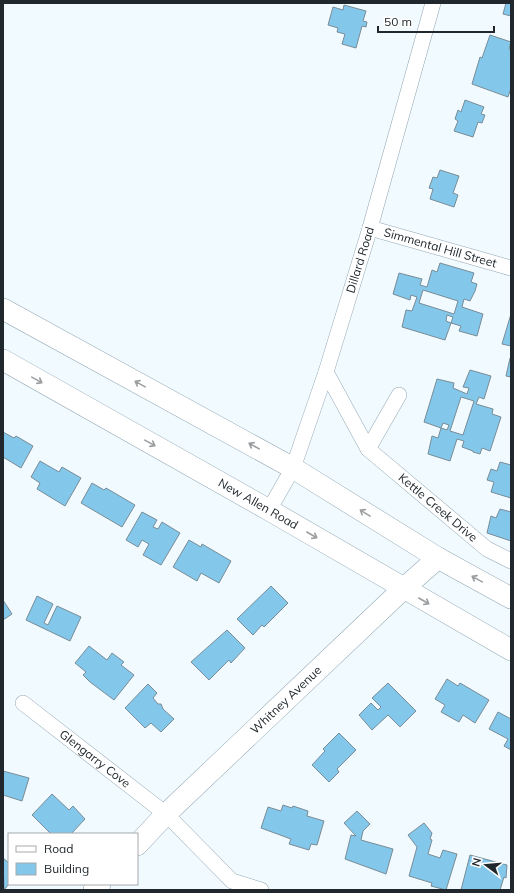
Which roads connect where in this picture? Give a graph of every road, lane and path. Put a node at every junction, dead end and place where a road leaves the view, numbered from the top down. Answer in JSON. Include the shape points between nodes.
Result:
{"nodes":[{"id":1,"x":433,"y":3,"type":"edge"},
{"id":2,"x":370,"y":228,"type":"junction"},
{"id":3,"x":511,"y":268,"type":"edge"},
{"id":4,"x":3,"y":309,"type":"edge"},
{"id":5,"x":3,"y":360,"type":"edge"},
{"id":6,"x":326,"y":372,"type":"junction"},
{"id":7,"x":399,"y":394,"type":"dead end"},
{"id":8,"x":368,"y":449,"type":"junction"},
{"id":9,"x":293,"y":468,"type":"junction"},
{"id":10,"x":269,"y":510,"type":"junction"},
{"id":11,"x":438,"y":558,"type":"junction"},
{"id":12,"x":511,"y":561,"type":"edge"},
{"id":13,"x":403,"y":589,"type":"junction"},
{"id":14,"x":511,"y":598,"type":"edge"},
{"id":15,"x":511,"y":650,"type":"edge"},
{"id":16,"x":23,"y":703,"type":"dead end"},
{"id":17,"x":166,"y":814,"type":"junction"},
{"id":18,"x":138,"y":844,"type":"edge"},
{"id":19,"x":261,"y":890,"type":"edge"}],
"edges":[{"from":1,"to":2,"type":"street","name":"Dillard Road"},
{"from":2,"to":3,"type":"street","name":"Simmental Hill Street"},
{"from":2,"to":6,"type":"street","name":"Dillard Road"},
{"from":9,"to":4,"type":"main road","one_way":true},
{"from":5,"to":10,"type":"main road","name":"New Allen Road","one_way":true},
{"from":6,"to":8,"type":"street","name":"Kettle Creek Drive"},
{"from":6,"to":9,"type":"street","name":"Dillard Road"},
{"from":7,"to":8,"type":"street"},
{"from":8,"to":12,"type":"street","name":"Kettle Creek Drive","via":[[487,549]]},
{"from":9,"to":10,"type":"street","name":"Dillard Road"},
{"from":11,"to":9,"type":"main road","one_way":true},
{"from":10,"to":13,"type":"main road","name":"New Allen Road","one_way":true},
{"from":11,"to":13,"type":"main road","name":"Whitney Avenue"},
{"from":14,"to":11,"type":"main road","one_way":true},
{"from":13,"to":15,"type":"main road","name":"New Allen Road","one_way":true},
{"from":13,"to":17,"type":"main road","name":"Whitney Avenue"},
{"from":16,"to":17,"type":"street","name":"Glengarry Cove"},
{"from":17,"to":18,"type":"main road","name":"Whitney Avenue"},
{"from":17,"to":19,"type":"street","name":"Glengarry Cove","via":[[232,881]]}]}
